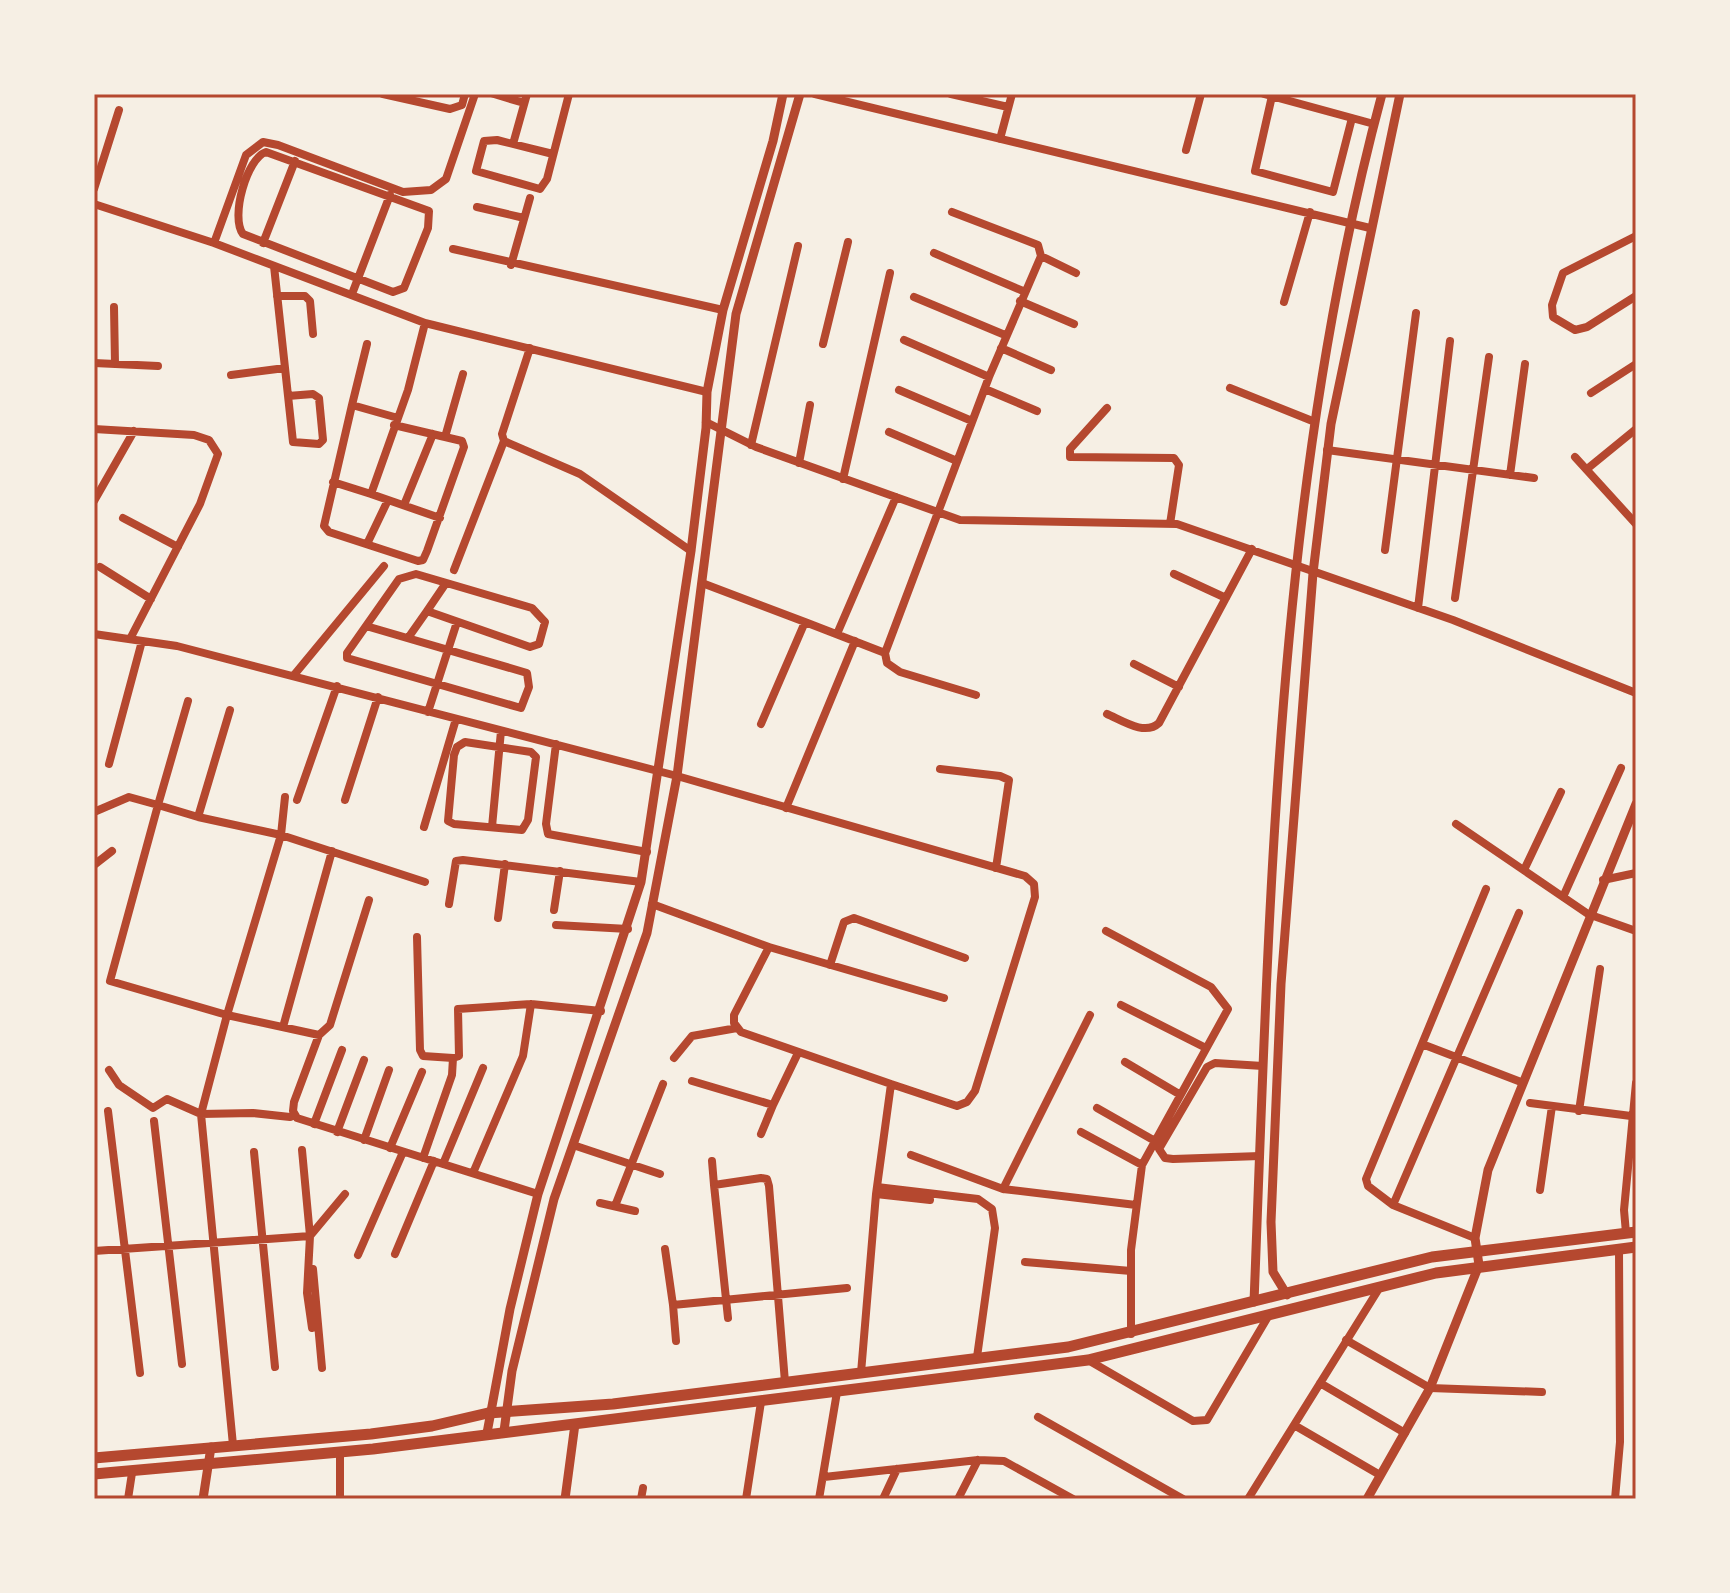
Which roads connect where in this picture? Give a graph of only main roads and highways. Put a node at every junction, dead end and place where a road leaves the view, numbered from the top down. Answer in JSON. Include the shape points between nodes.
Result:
{"nodes":[{"id":1,"x":1631,"y":1232,"type":"edge"},
{"id":2,"x":1636,"y":1247,"type":"edge"},
{"id":3,"x":94,"y":1458,"type":"edge"},
{"id":4,"x":94,"y":1474,"type":"edge"}],
"edges":[{"from":1,"to":3,"type":"main road","via":[[1476,1244],[1068,1347],[613,1404],[488,1413],[432,1426]]},
{"from":2,"to":4,"type":"main road","via":[[1479,1265],[1088,1360],[340,1453]]}]}
